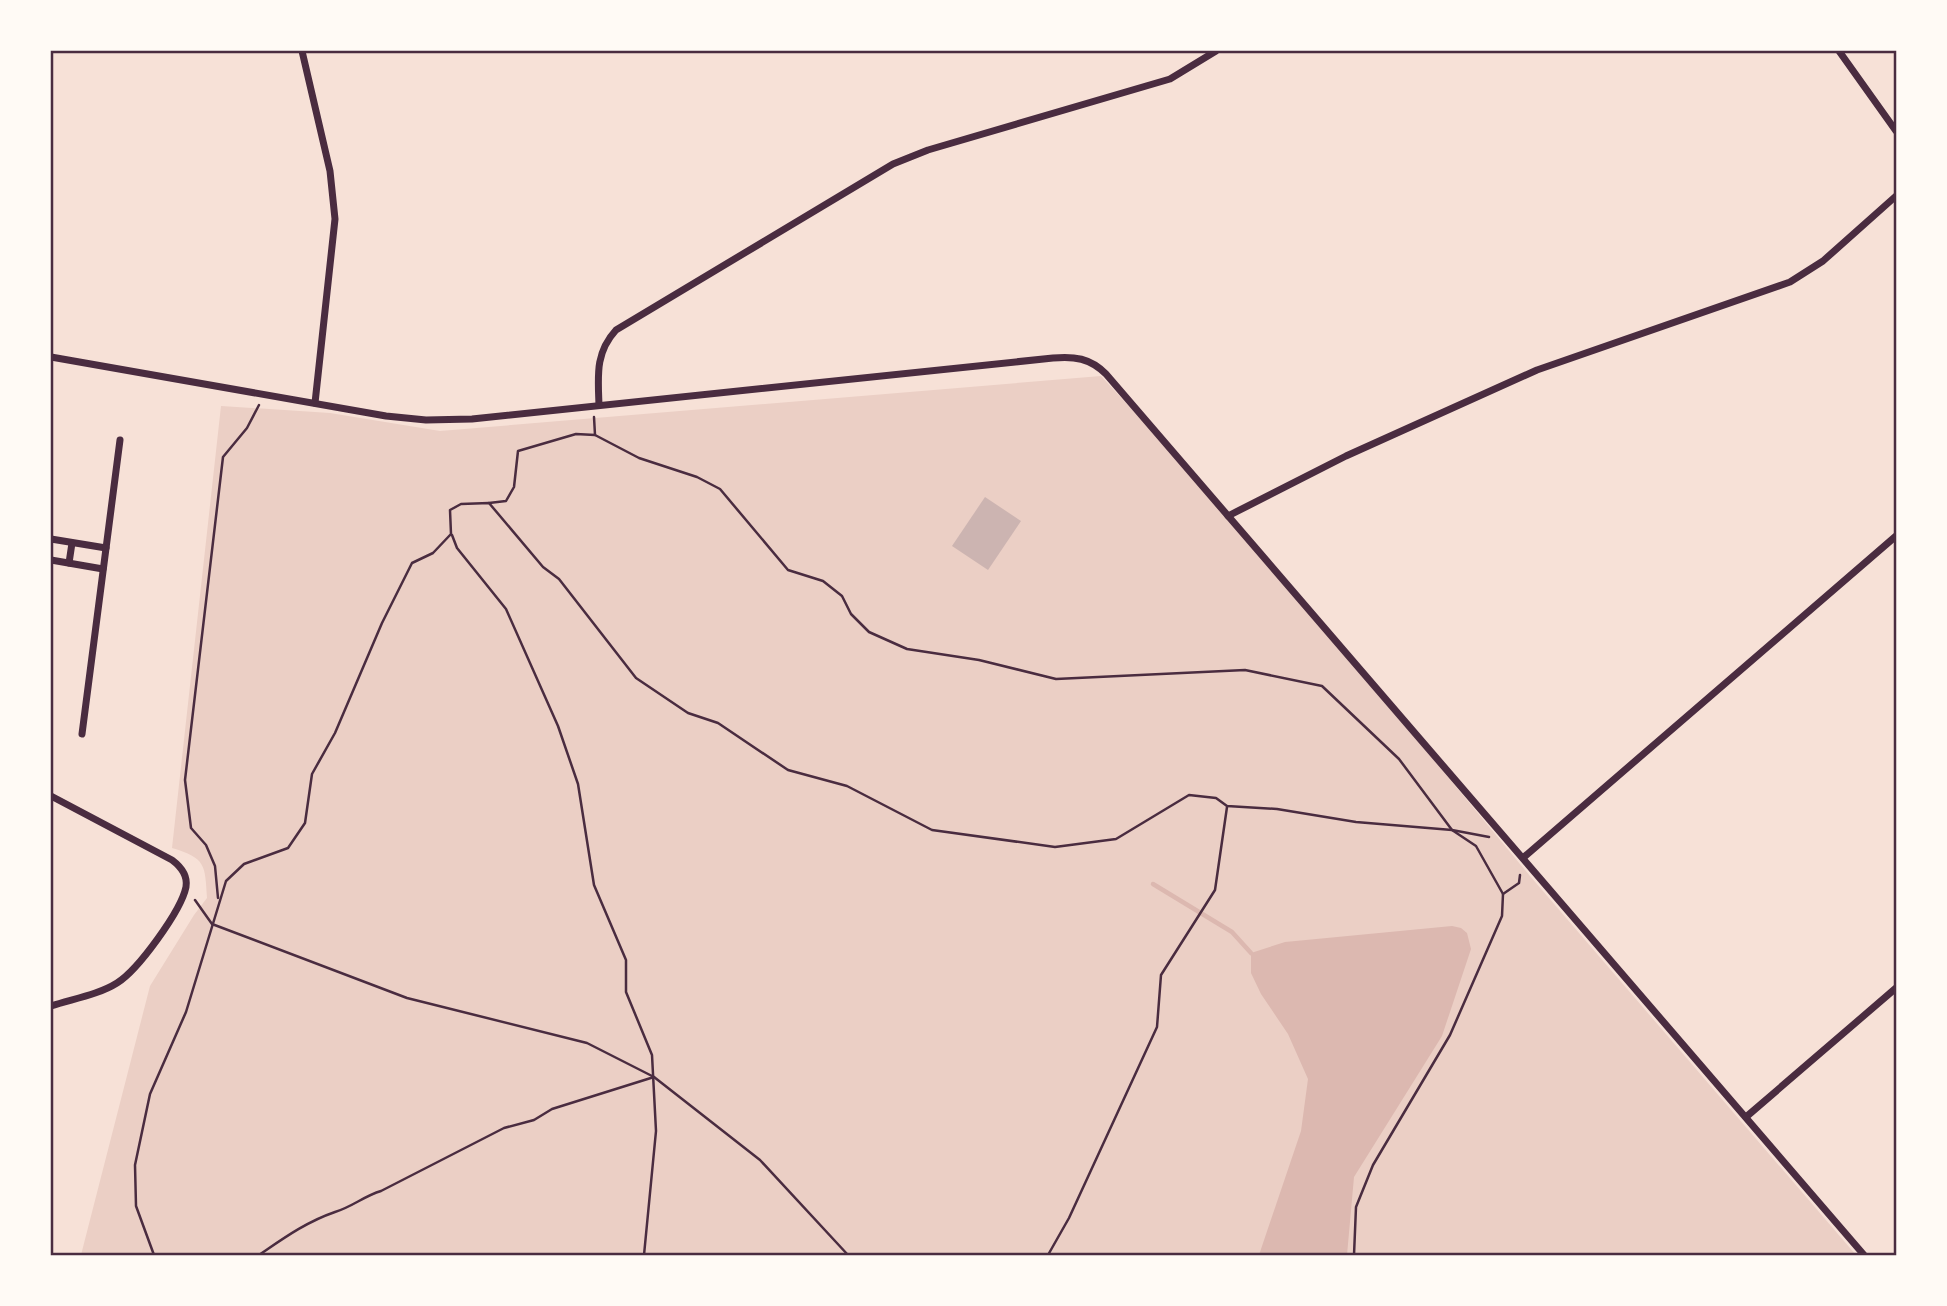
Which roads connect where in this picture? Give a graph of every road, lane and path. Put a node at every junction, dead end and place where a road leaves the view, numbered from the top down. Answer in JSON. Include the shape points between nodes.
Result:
{"nodes":[{"id":1,"x":302,"y":51,"type":"edge"},
{"id":2,"x":1216,"y":51,"type":"edge"},
{"id":3,"x":1839,"y":51,"type":"edge"},
{"id":4,"x":1896,"y":131,"type":"edge"},
{"id":5,"x":1896,"y":195,"type":"edge"},
{"id":6,"x":51,"y":356,"type":"edge"},
{"id":7,"x":261,"y":393,"type":"junction"},
{"id":8,"x":315,"y":402,"type":"junction"},
{"id":9,"x":599,"y":405,"type":"junction"},
{"id":10,"x":594,"y":435,"type":"junction"},
{"id":11,"x":120,"y":440,"type":"dead end"},
{"id":12,"x":489,"y":503,"type":"junction"},
{"id":13,"x":1228,"y":516,"type":"junction"},
{"id":14,"x":451,"y":534,"type":"junction"},
{"id":15,"x":1896,"y":536,"type":"edge"},
{"id":16,"x":51,"y":539,"type":"edge"},
{"id":17,"x":72,"y":542,"type":"junction"},
{"id":18,"x":106,"y":548,"type":"junction"},
{"id":19,"x":51,"y":560,"type":"edge"},
{"id":20,"x":69,"y":564,"type":"junction"},
{"id":21,"x":103,"y":569,"type":"junction"},
{"id":22,"x":82,"y":734,"type":"dead end"},
{"id":23,"x":51,"y":796,"type":"edge"},
{"id":24,"x":1227,"y":806,"type":"junction"},
{"id":25,"x":1452,"y":830,"type":"junction"},
{"id":26,"x":1509,"y":840,"type":"junction"},
{"id":27,"x":1524,"y":857,"type":"junction"},
{"id":28,"x":186,"y":888,"type":"junction"},
{"id":29,"x":1503,"y":894,"type":"junction"},
{"id":30,"x":218,"y":901,"type":"junction"},
{"id":31,"x":212,"y":924,"type":"junction"},
{"id":32,"x":1896,"y":988,"type":"edge"},
{"id":33,"x":51,"y":1006,"type":"edge"},
{"id":34,"x":654,"y":1077,"type":"junction"},
{"id":35,"x":1746,"y":1117,"type":"junction"},
{"id":36,"x":154,"y":1255,"type":"edge"},
{"id":37,"x":259,"y":1255,"type":"edge"},
{"id":38,"x":644,"y":1255,"type":"edge"},
{"id":39,"x":848,"y":1255,"type":"edge"},
{"id":40,"x":1048,"y":1255,"type":"edge"},
{"id":41,"x":1354,"y":1255,"type":"edge"},
{"id":42,"x":1864,"y":1255,"type":"edge"}],
"edges":[{"from":1,"to":8,"type":"street","via":[[330,171],[335,219]]},
{"from":2,"to":9,"type":"street","via":[[1170,79],[892,164],[616,330],[604,343],[599,360]]},
{"from":3,"to":4,"type":"street"},
{"from":5,"to":13,"type":"street","via":[[1823,261],[1790,282],[1537,370],[1346,456]]},
{"from":6,"to":7,"type":"street"},
{"from":7,"to":8,"type":"street"},
{"from":7,"to":30,"type":"path","via":[[257,412],[223,457],[185,780],[191,828],[206,845],[215,866]]},
{"from":8,"to":9,"type":"street","via":[[426,420]]},
{"from":9,"to":10,"type":"path","via":[[593,419]]},
{"from":9,"to":13,"type":"street","via":[[1080,358],[1106,374]]},
{"from":10,"to":12,"type":"path","via":[[576,434],[517,451],[514,487],[506,501]]},
{"from":10,"to":25,"type":"path","via":[[720,489],[788,570],[822,581],[842,596],[851,614],[869,632],[907,649],[1056,679],[1245,670],[1322,686],[1399,758]]},
{"from":11,"to":18,"type":"street"},
{"from":12,"to":14,"type":"path","via":[[461,504],[450,510]]},
{"from":12,"to":24,"type":"path","via":[[543,567],[559,579],[636,678],[688,713],[718,723],[788,770],[847,786],[932,830],[1055,847],[1116,839],[1189,795],[1216,798]]},
{"from":13,"to":26,"type":"street"},
{"from":14,"to":30,"type":"path","via":[[433,553],[412,563],[312,774],[305,823],[288,848],[244,864],[226,881]]},
{"from":14,"to":34,"type":"path","via":[[457,548],[506,608],[558,726],[578,785],[594,885],[626,960],[626,992],[652,1055]]},
{"from":15,"to":27,"type":"street"},
{"from":16,"to":17,"type":"street"},
{"from":17,"to":18,"type":"street"},
{"from":17,"to":20,"type":"street"},
{"from":18,"to":21,"type":"street"},
{"from":19,"to":20,"type":"street"},
{"from":20,"to":21,"type":"street"},
{"from":21,"to":22,"type":"street"},
{"from":23,"to":28,"type":"street","via":[[172,859],[185,875]]},
{"from":24,"to":25,"type":"path"},
{"from":24,"to":40,"type":"path","via":[[1215,890],[1161,975],[1157,1027]]},
{"from":25,"to":26,"type":"path"},
{"from":25,"to":29,"type":"path","via":[[1476,846]]},
{"from":26,"to":27,"type":"street"},
{"from":27,"to":29,"type":"path","via":[[1519,883]]},
{"from":27,"to":35,"type":"street"},
{"from":28,"to":31,"type":"path"},
{"from":28,"to":33,"type":"street","via":[[162,930],[124,978]]},
{"from":29,"to":41,"type":"path","via":[[1502,916],[1450,1035],[1373,1165],[1356,1207]]},
{"from":30,"to":31,"type":"path"},
{"from":31,"to":34,"type":"path","via":[[407,998],[587,1043]]},
{"from":31,"to":36,"type":"path","via":[[186,1012],[150,1094],[135,1165],[136,1206]]},
{"from":32,"to":35,"type":"street"},
{"from":34,"to":37,"type":"path","via":[[504,1128],[381,1191],[322,1214]]},
{"from":34,"to":38,"type":"path","via":[[654,1154]]},
{"from":34,"to":39,"type":"path","via":[[760,1160]]},
{"from":35,"to":42,"type":"street"}]}
